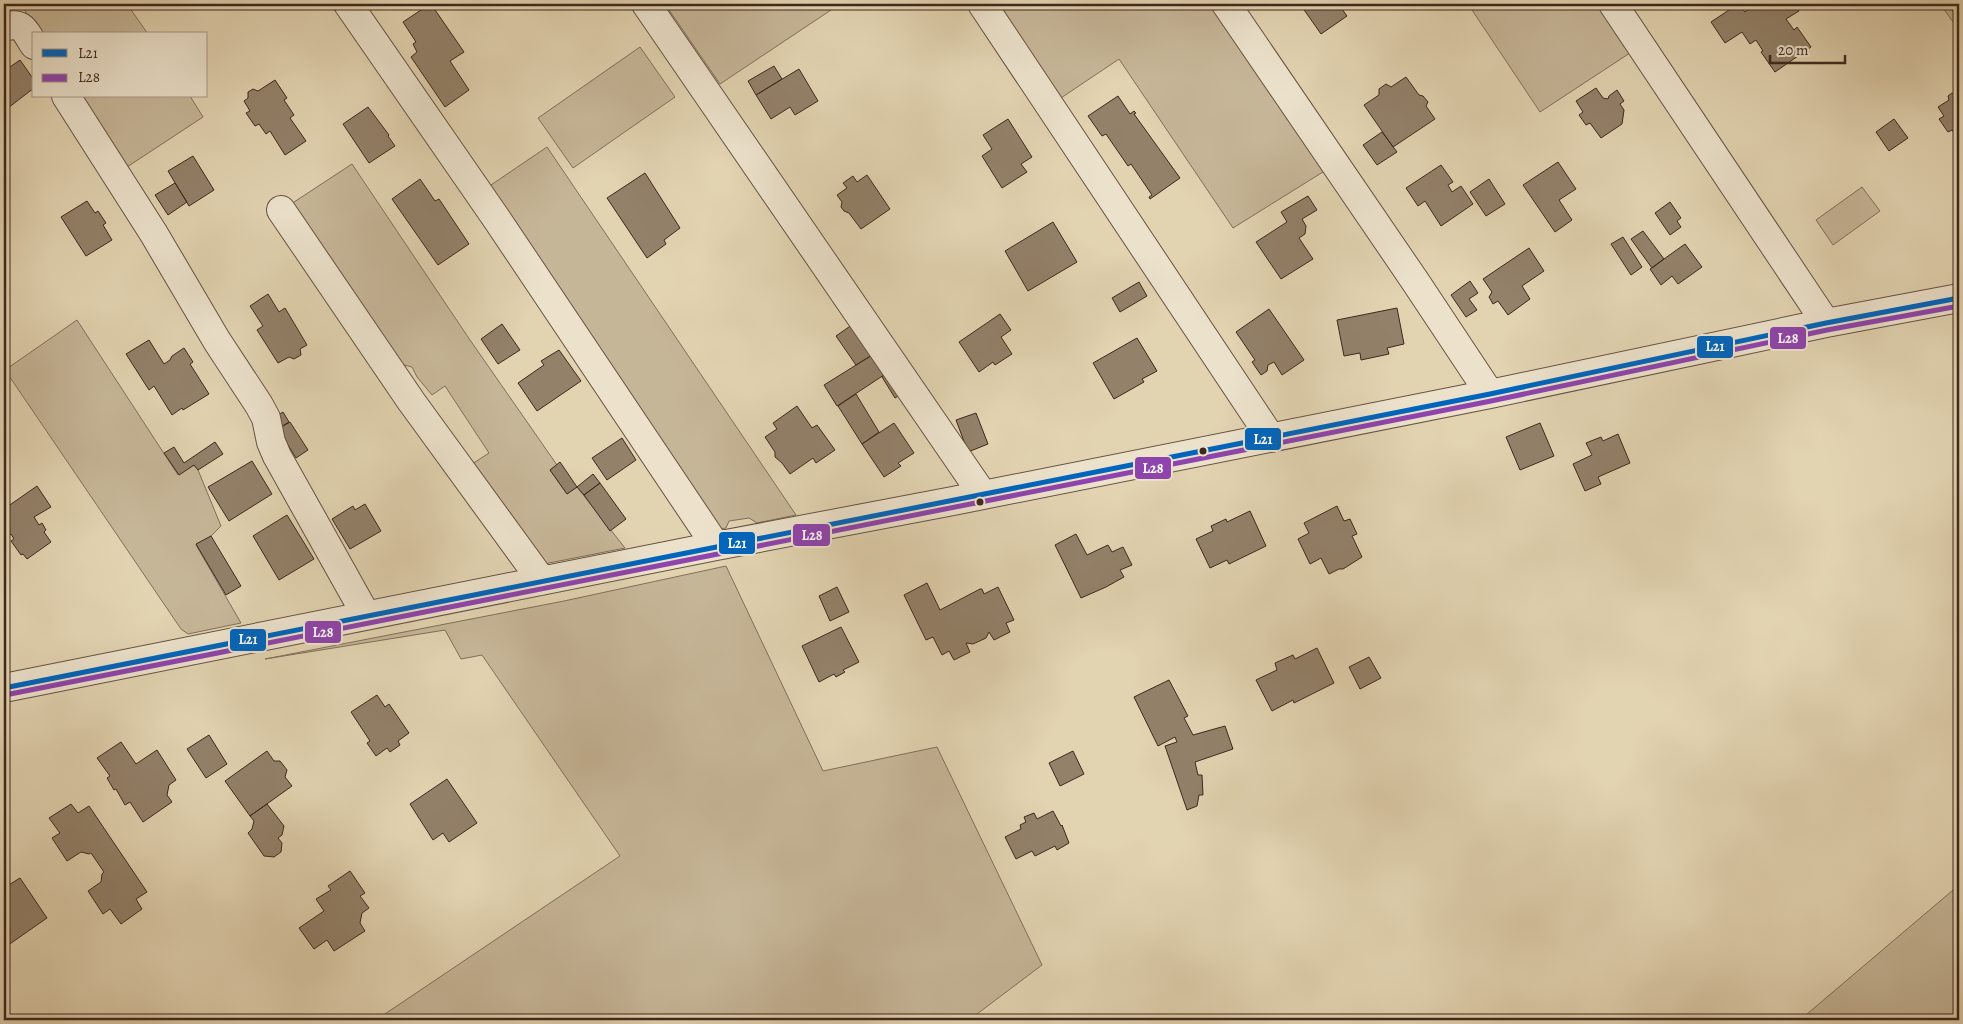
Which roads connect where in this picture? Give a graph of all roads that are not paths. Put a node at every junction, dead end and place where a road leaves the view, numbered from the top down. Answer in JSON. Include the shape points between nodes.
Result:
{"nodes":[{"id":1,"x":348,"y":4,"type":"edge"},
{"id":2,"x":646,"y":4,"type":"edge"},
{"id":3,"x":982,"y":4,"type":"edge"},
{"id":4,"x":1226,"y":4,"type":"edge"},
{"id":5,"x":1613,"y":4,"type":"edge"},
{"id":6,"x":4,"y":26,"type":"edge"},
{"id":7,"x":32,"y":42,"type":"edge"},
{"id":8,"x":67,"y":98,"type":"edge"},
{"id":9,"x":282,"y":210,"type":"dead end"},
{"id":10,"x":1959,"y":298,"type":"edge"},
{"id":11,"x":1826,"y":323,"type":"junction"},
{"id":12,"x":1490,"y":394,"type":"junction"},
{"id":13,"x":1271,"y":438,"type":"junction"},
{"id":14,"x":983,"y":495,"type":"junction"},
{"id":15,"x":716,"y":546,"type":"junction"},
{"id":16,"x":542,"y":581,"type":"junction"},
{"id":17,"x":366,"y":615,"type":"junction"},
{"id":18,"x":4,"y":688,"type":"edge"}],
"edges":[{"from":1,"to":15,"type":"street"},
{"from":2,"to":14,"type":"street"},
{"from":3,"to":13,"type":"street"},
{"from":4,"to":12,"type":"street"},
{"from":5,"to":11,"type":"street"},
{"from":6,"to":7,"type":"street","via":[[21,26]]},
{"from":8,"to":17,"type":"street","via":[[259,405],[277,456]]},
{"from":9,"to":16,"type":"street","via":[[411,401]]},
{"from":10,"to":11,"type":"street"},
{"from":11,"to":12,"type":"street"},
{"from":12,"to":13,"type":"street"},
{"from":13,"to":14,"type":"street"},
{"from":14,"to":15,"type":"street"},
{"from":15,"to":16,"type":"street"},
{"from":16,"to":17,"type":"street"},
{"from":17,"to":18,"type":"street"}]}
